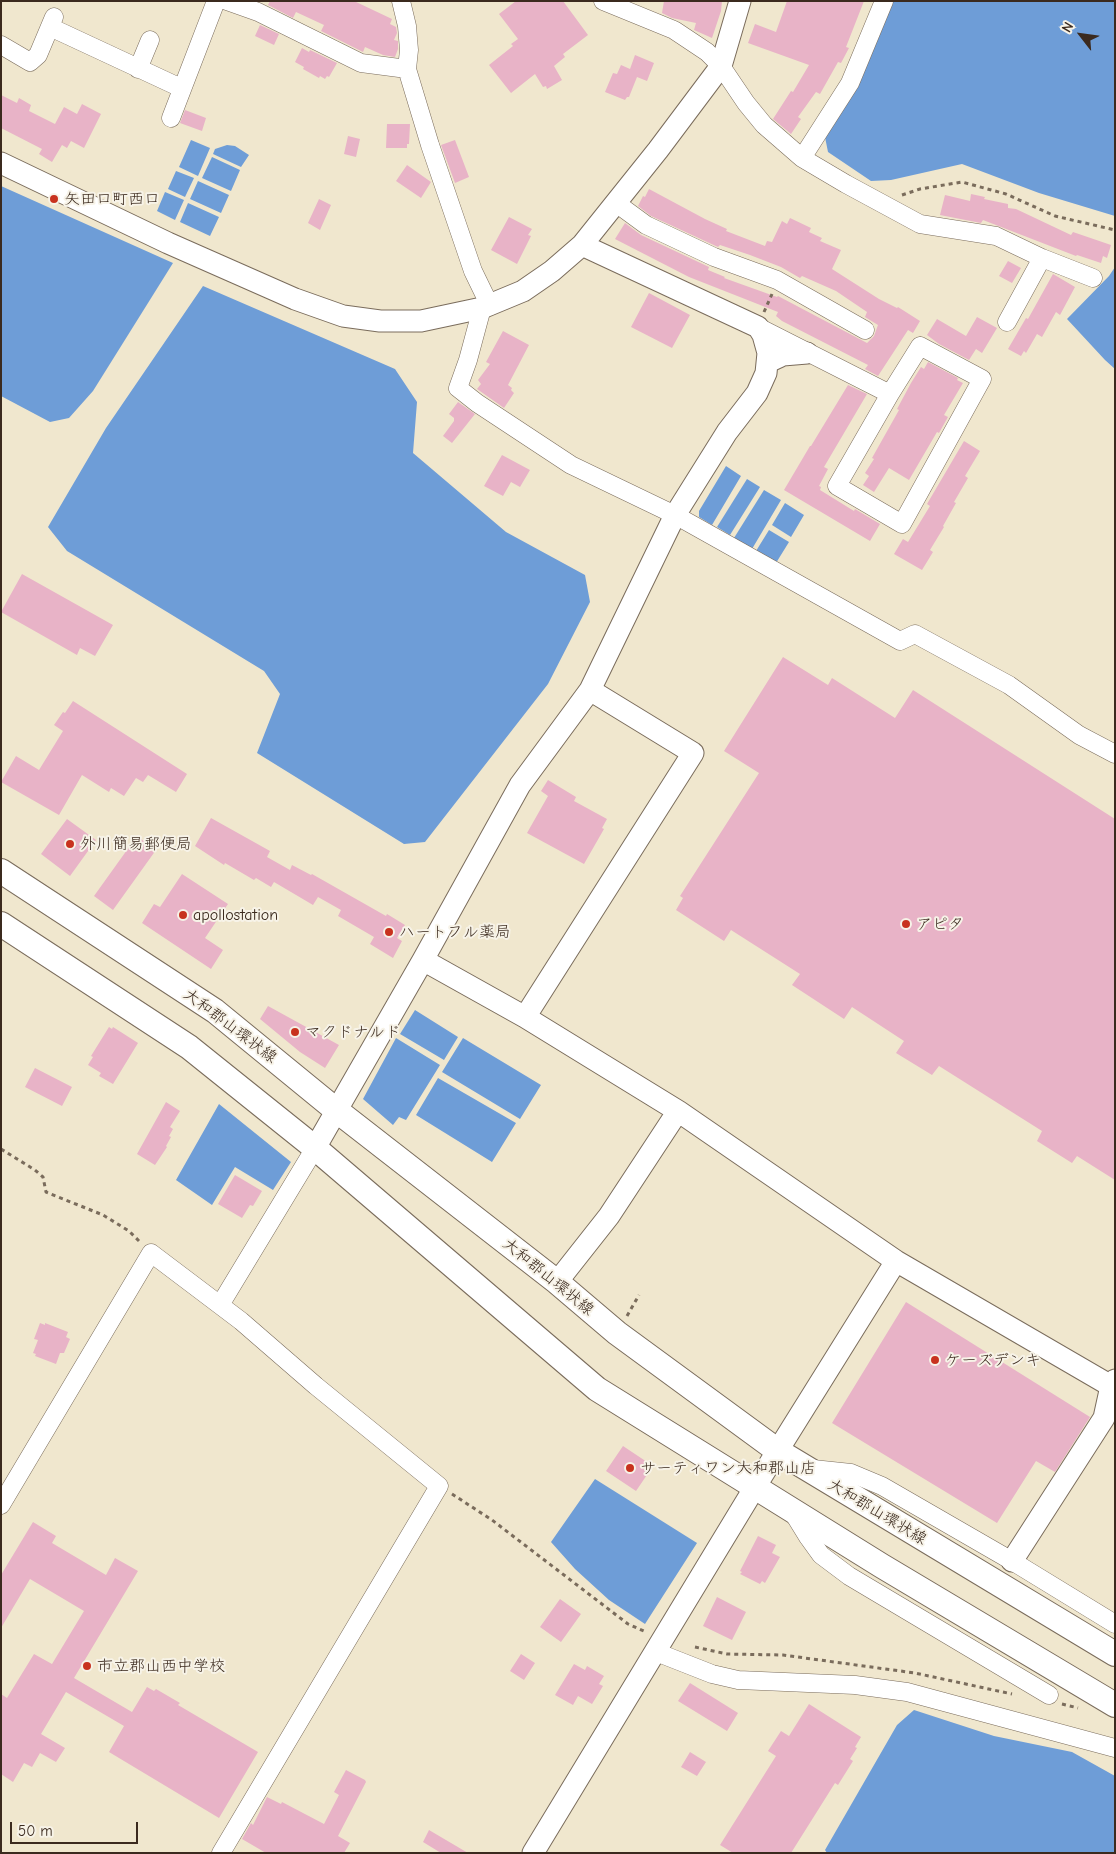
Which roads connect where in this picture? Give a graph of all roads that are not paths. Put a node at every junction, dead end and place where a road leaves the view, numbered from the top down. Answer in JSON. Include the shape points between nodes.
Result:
{"nodes":[{"id":1,"x":216,"y":1,"type":"edge"},
{"id":2,"x":227,"y":1,"type":"edge"},
{"id":3,"x":401,"y":1,"type":"edge"},
{"id":4,"x":603,"y":1,"type":"edge"},
{"id":5,"x":740,"y":1,"type":"edge"},
{"id":6,"x":884,"y":1,"type":"edge"},
{"id":7,"x":626,"y":6,"type":"edge"},
{"id":8,"x":260,"y":7,"type":"edge"},
{"id":9,"x":150,"y":40,"type":"dead end"},
{"id":10,"x":1,"y":45,"type":"edge"},
{"id":11,"x":721,"y":66,"type":"junction"},
{"id":12,"x":138,"y":69,"type":"junction"},
{"id":13,"x":406,"y":69,"type":"junction"},
{"id":14,"x":181,"y":88,"type":"junction"},
{"id":15,"x":171,"y":118,"type":"dead end"},
{"id":16,"x":802,"y":158,"type":"junction"},
{"id":17,"x":1,"y":163,"type":"edge"},
{"id":18,"x":616,"y":203,"type":"junction"},
{"id":19,"x":582,"y":245,"type":"junction"},
{"id":20,"x":1042,"y":258,"type":"junction"},
{"id":21,"x":1093,"y":278,"type":"dead end"},
{"id":22,"x":486,"y":307,"type":"junction"},
{"id":23,"x":1007,"y":322,"type":"dead end"},
{"id":24,"x":758,"y":328,"type":"junction"},
{"id":25,"x":865,"y":330,"type":"dead end"},
{"id":26,"x":807,"y":353,"type":"junction"},
{"id":27,"x":768,"y":362,"type":"junction"},
{"id":28,"x":890,"y":394,"type":"junction"},
{"id":29,"x":675,"y":516,"type":"junction"},
{"id":30,"x":590,"y":690,"type":"junction"},
{"id":31,"x":1115,"y":754,"type":"edge"},
{"id":32,"x":1,"y":871,"type":"edge"},
{"id":33,"x":1,"y":924,"type":"edge"},
{"id":34,"x":423,"y":960,"type":"junction"},
{"id":35,"x":525,"y":1017,"type":"junction"},
{"id":36,"x":336,"y":1110,"type":"junction"},
{"id":37,"x":678,"y":1112,"type":"junction"},
{"id":38,"x":315,"y":1148,"type":"junction"},
{"id":39,"x":896,"y":1261,"type":"junction"},
{"id":40,"x":557,"y":1282,"type":"junction"},
{"id":41,"x":220,"y":1305,"type":"junction"},
{"id":42,"x":1113,"y":1383,"type":"edge"},
{"id":43,"x":778,"y":1451,"type":"junction"},
{"id":44,"x":805,"y":1468,"type":"junction"},
{"id":45,"x":755,"y":1487,"type":"junction"},
{"id":46,"x":1,"y":1505,"type":"edge"},
{"id":47,"x":791,"y":1510,"type":"junction"},
{"id":48,"x":1012,"y":1561,"type":"junction"},
{"id":49,"x":1115,"y":1624,"type":"edge"},
{"id":50,"x":660,"y":1646,"type":"junction"},
{"id":51,"x":1115,"y":1654,"type":"edge"},
{"id":52,"x":1049,"y":1695,"type":"dead end"},
{"id":53,"x":1115,"y":1705,"type":"edge"},
{"id":54,"x":1115,"y":1748,"type":"edge"},
{"id":55,"x":229,"y":1850,"type":"edge"},
{"id":56,"x":533,"y":1853,"type":"edge"}],
"edges":[{"from":1,"to":14,"type":"street"},
{"from":2,"to":8,"type":"street"},
{"from":3,"to":13,"type":"street","via":[[409,50]]},
{"from":4,"to":7,"type":"street"},
{"from":5,"to":11,"type":"street"},
{"from":6,"to":16,"type":"street","via":[[850,83]]},
{"from":7,"to":11,"type":"street","via":[[674,30],[707,52]]},
{"from":8,"to":13,"type":"street","via":[[361,63]]},
{"from":9,"to":12,"type":"street"},
{"from":10,"to":12,"type":"street","via":[[30,62],[38,55],[52,22]]},
{"from":11,"to":16,"type":"street","via":[[764,124]]},
{"from":11,"to":18,"type":"street"},
{"from":12,"to":14,"type":"street"},
{"from":13,"to":22,"type":"street"},
{"from":14,"to":15,"type":"street"},
{"from":16,"to":20,"type":"street","via":[[920,224],[996,236]]},
{"from":17,"to":22,"type":"street","via":[[168,243],[295,299],[344,316],[380,321],[421,320]]},
{"from":18,"to":19,"type":"street"},
{"from":18,"to":25,"type":"street","via":[[646,225],[714,258],[777,280]]},
{"from":19,"to":22,"type":"street","via":[[552,272],[523,291]]},
{"from":19,"to":24,"type":"street"},
{"from":20,"to":21,"type":"street"},
{"from":20,"to":23,"type":"street"},
{"from":22,"to":29,"type":"street","via":[[458,388],[571,466]]},
{"from":24,"to":26,"type":"street"},
{"from":24,"to":27,"type":"street","via":[[766,344]]},
{"from":26,"to":27,"type":"street","via":[[783,355]]},
{"from":26,"to":28,"type":"street"},
{"from":27,"to":29,"type":"street","via":[[760,389],[727,432]]},
{"from":28,"to":28,"type":"street","via":[[837,486],[902,524],[982,379],[920,346]]},
{"from":29,"to":30,"type":"street"},
{"from":29,"to":31,"type":"street","via":[[900,641],[915,634],[1009,685],[1079,735]]},
{"from":30,"to":34,"type":"street","via":[[520,785]]},
{"from":30,"to":35,"type":"street","via":[[693,753]]},
{"from":32,"to":36,"type":"main road","name":"大和郡山環状線","via":[[215,1011]]},
{"from":33,"to":38,"type":"main road","via":[[189,1047]]},
{"from":34,"to":35,"type":"street"},
{"from":34,"to":36,"type":"street"},
{"from":35,"to":37,"type":"street"},
{"from":36,"to":38,"type":"street"},
{"from":36,"to":40,"type":"main road","name":"大和郡山環状線"},
{"from":37,"to":39,"type":"street"},
{"from":37,"to":40,"type":"street","via":[[609,1216]]},
{"from":38,"to":41,"type":"street"},
{"from":38,"to":45,"type":"main road","via":[[597,1389]]},
{"from":39,"to":42,"type":"street"},
{"from":39,"to":43,"type":"street"},
{"from":40,"to":43,"type":"main road","name":"大和郡山環状線","via":[[617,1333]]},
{"from":41,"to":46,"type":"street","via":[[151,1253]]},
{"from":41,"to":55,"type":"street","via":[[439,1486]]},
{"from":42,"to":48,"type":"street","via":[[1104,1418]]},
{"from":43,"to":44,"type":"main road","name":"大和郡山環状線"},
{"from":43,"to":45,"type":"street"},
{"from":44,"to":48,"type":"street","via":[[851,1473],[882,1486]]},
{"from":44,"to":51,"type":"main road","name":"大和郡山環状線"},
{"from":45,"to":47,"type":"main road"},
{"from":45,"to":50,"type":"street"},
{"from":47,"to":52,"type":"street","via":[[821,1555],[849,1576]]},
{"from":47,"to":53,"type":"main road"},
{"from":48,"to":49,"type":"street"},
{"from":50,"to":54,"type":"street","via":[[712,1674],[738,1680],[855,1685],[907,1692]]},
{"from":50,"to":56,"type":"street"}]}
